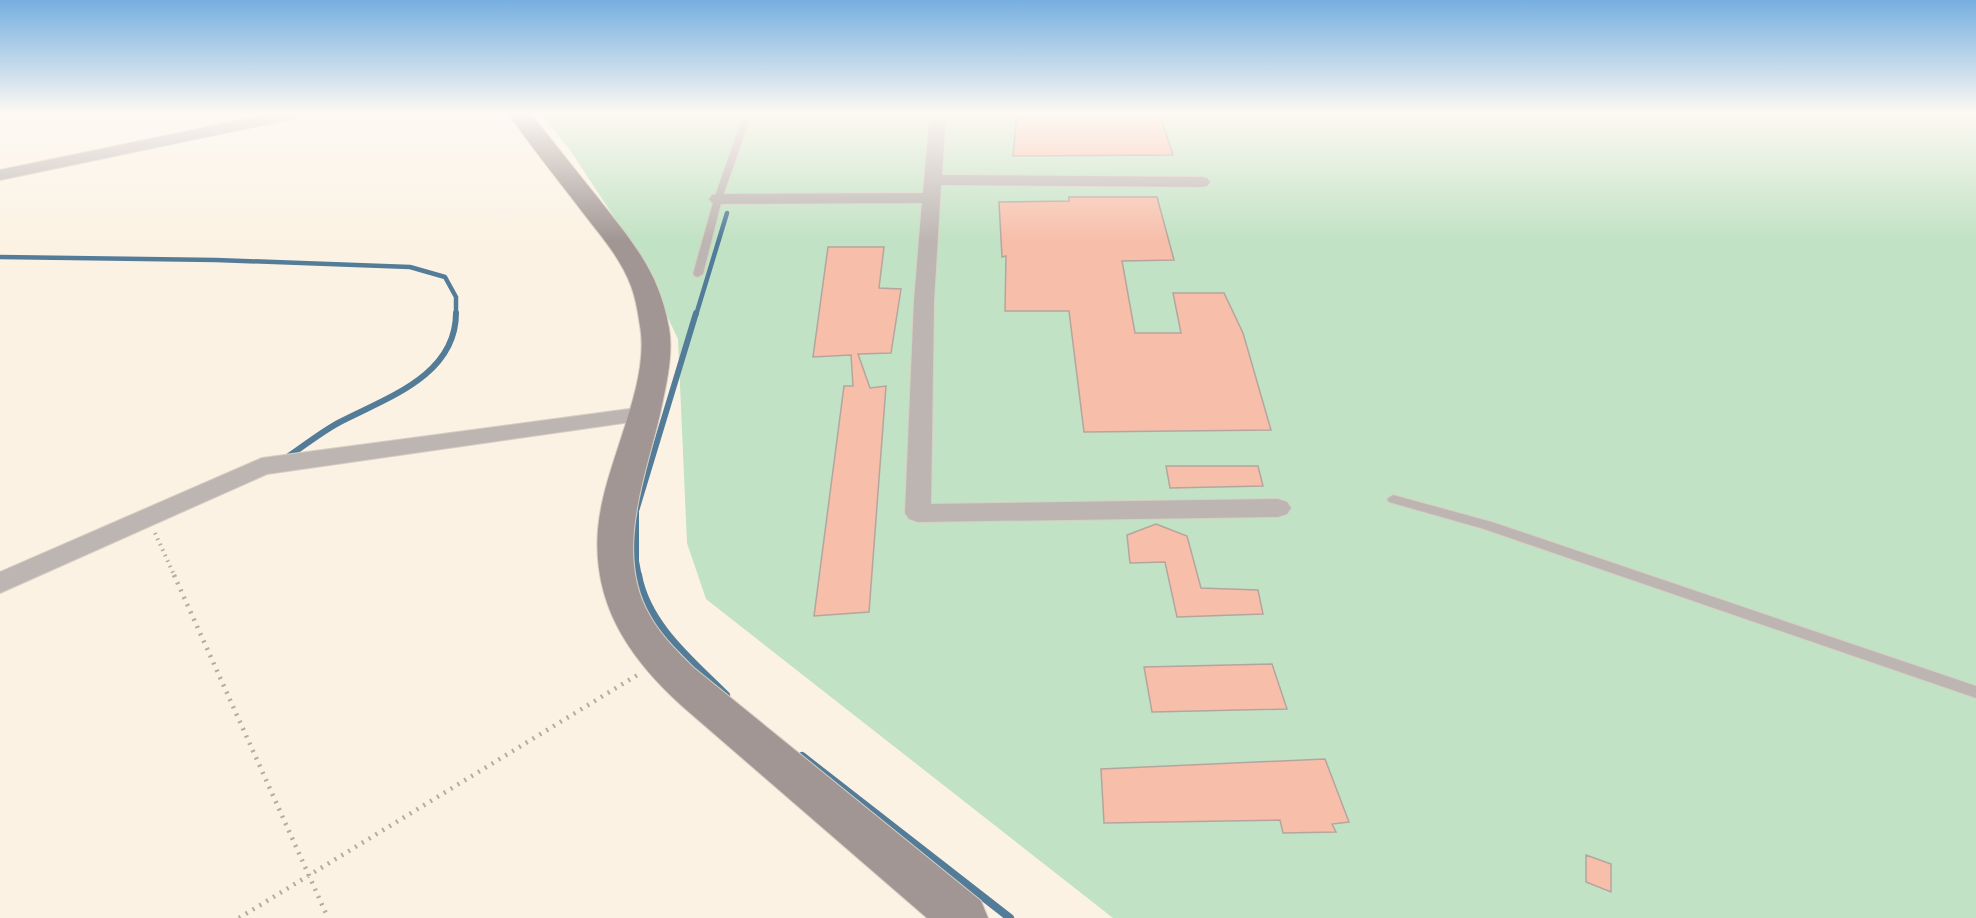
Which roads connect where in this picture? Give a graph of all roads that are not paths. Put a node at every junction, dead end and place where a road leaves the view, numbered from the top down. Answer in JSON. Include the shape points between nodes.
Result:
{"nodes":[{"id":1,"x":92,"y":156,"type":"edge"},
{"id":2,"x":552,"y":156,"type":"edge"},
{"id":3,"x":733,"y":156,"type":"edge"},
{"id":4,"x":935,"y":156,"type":"edge"},
{"id":5,"x":0,"y":175,"type":"edge"},
{"id":6,"x":1201,"y":182,"type":"dead end"},
{"id":7,"x":933,"y":189,"type":"junction"},
{"id":8,"x":718,"y":199,"type":"junction"},
{"id":9,"x":698,"y":274,"type":"dead end"},
{"id":10,"x":644,"y":414,"type":"junction"},
{"id":11,"x":1393,"y":499,"type":"dead end"},
{"id":12,"x":1278,"y":508,"type":"dead end"},
{"id":13,"x":0,"y":583,"type":"edge"},
{"id":14,"x":1976,"y":692,"type":"edge"},
{"id":15,"x":964,"y":918,"type":"edge"}],
"edges":[{"from":1,"to":5,"type":"street"},
{"from":2,"to":10,"type":"street","via":[[621,244],[646,289],[655,329],[656,365]]},
{"from":3,"to":8,"type":"lane"},
{"from":4,"to":7,"type":"street"},
{"from":6,"to":7,"type":"street"},
{"from":7,"to":8,"type":"street"},
{"from":7,"to":12,"type":"street","via":[[924,301],[918,513]]},
{"from":8,"to":9,"type":"lane"},
{"from":10,"to":13,"type":"street","via":[[262,466]]},
{"from":10,"to":15,"type":"street","via":[[616,513],[615,568],[626,608],[639,633],[660,661]]},
{"from":11,"to":14,"type":"lane","via":[[1487,525]]}]}
